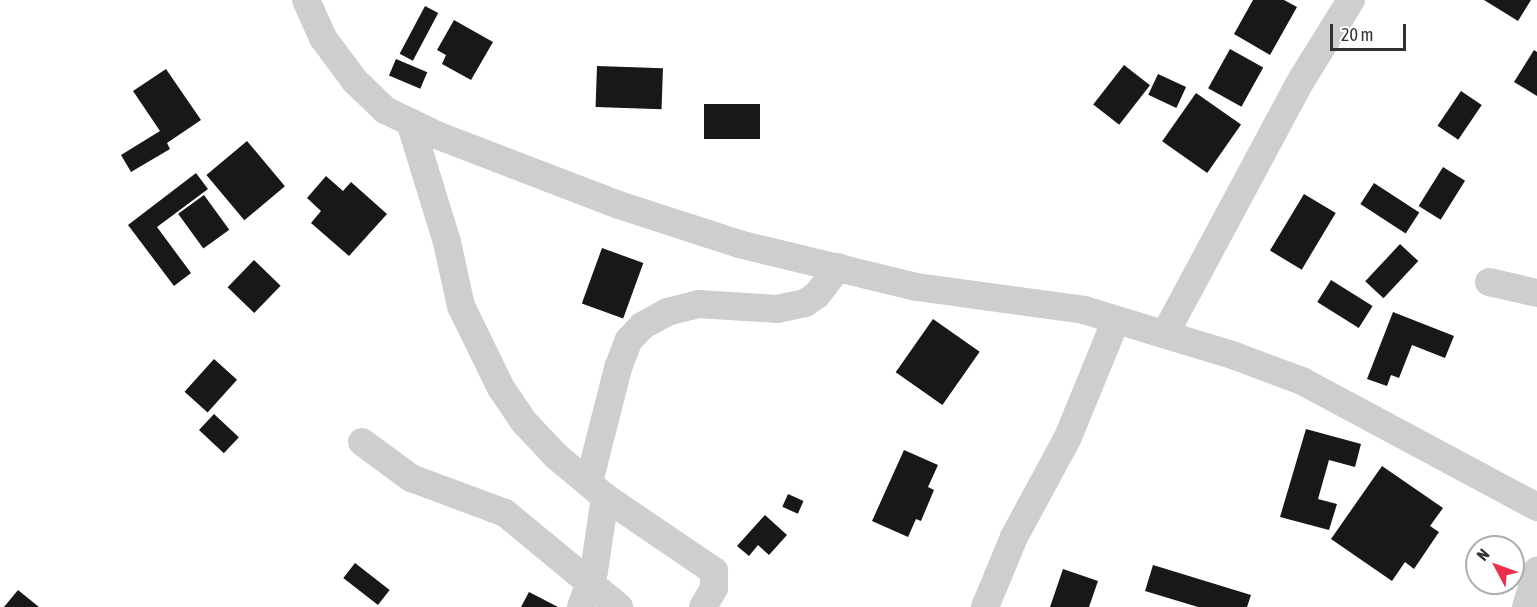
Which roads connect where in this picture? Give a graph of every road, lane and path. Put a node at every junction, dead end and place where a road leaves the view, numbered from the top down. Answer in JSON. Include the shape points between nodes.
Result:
{"nodes":[{"id":1,"x":306,"y":0,"type":"edge"},
{"id":2,"x":1351,"y":0,"type":"edge"},
{"id":3,"x":410,"y":122,"type":"junction"},
{"id":4,"x":838,"y":267,"type":"junction"},
{"id":5,"x":1489,"y":282,"type":"dead end"},
{"id":6,"x":1537,"y":293,"type":"edge"},
{"id":7,"x":1116,"y":320,"type":"junction"},
{"id":8,"x":1165,"y":334,"type":"junction"},
{"id":9,"x":362,"y":442,"type":"dead end"},
{"id":10,"x":597,"y":489,"type":"junction"},
{"id":11,"x":1537,"y":507,"type":"edge"},
{"id":12,"x":1537,"y":571,"type":"edge"},
{"id":13,"x":585,"y":596,"type":"edge"},
{"id":14,"x":618,"y":607,"type":"edge"},
{"id":15,"x":703,"y":607,"type":"edge"},
{"id":16,"x":985,"y":607,"type":"edge"},
{"id":17,"x":1526,"y":607,"type":"edge"}],
"edges":[{"from":1,"to":3,"type":"street","via":[[323,38],[355,81],[385,110]]},
{"from":2,"to":8,"type":"street","via":[[1302,79]]},
{"from":3,"to":4,"type":"street","via":[[620,205],[739,244]]},
{"from":3,"to":10,"type":"street","via":[[447,242],[461,306],[478,345],[524,422],[556,456]]},
{"from":4,"to":7,"type":"street","via":[[917,287],[1084,310]]},
{"from":4,"to":10,"type":"street","via":[[817,295],[805,303],[777,309],[698,304],[667,312],[642,326],[629,340],[618,368]]},
{"from":5,"to":6,"type":"street"},
{"from":7,"to":8,"type":"street"},
{"from":7,"to":16,"type":"street","via":[[1068,437],[1014,537]]},
{"from":8,"to":11,"type":"street","via":[[1302,381]]},
{"from":9,"to":13,"type":"street","via":[[411,478],[505,513],[528,529]]},
{"from":10,"to":13,"type":"street"},
{"from":10,"to":15,"type":"street","via":[[714,571],[714,588]]},
{"from":12,"to":17,"type":"street"},
{"from":13,"to":14,"type":"street"}]}
